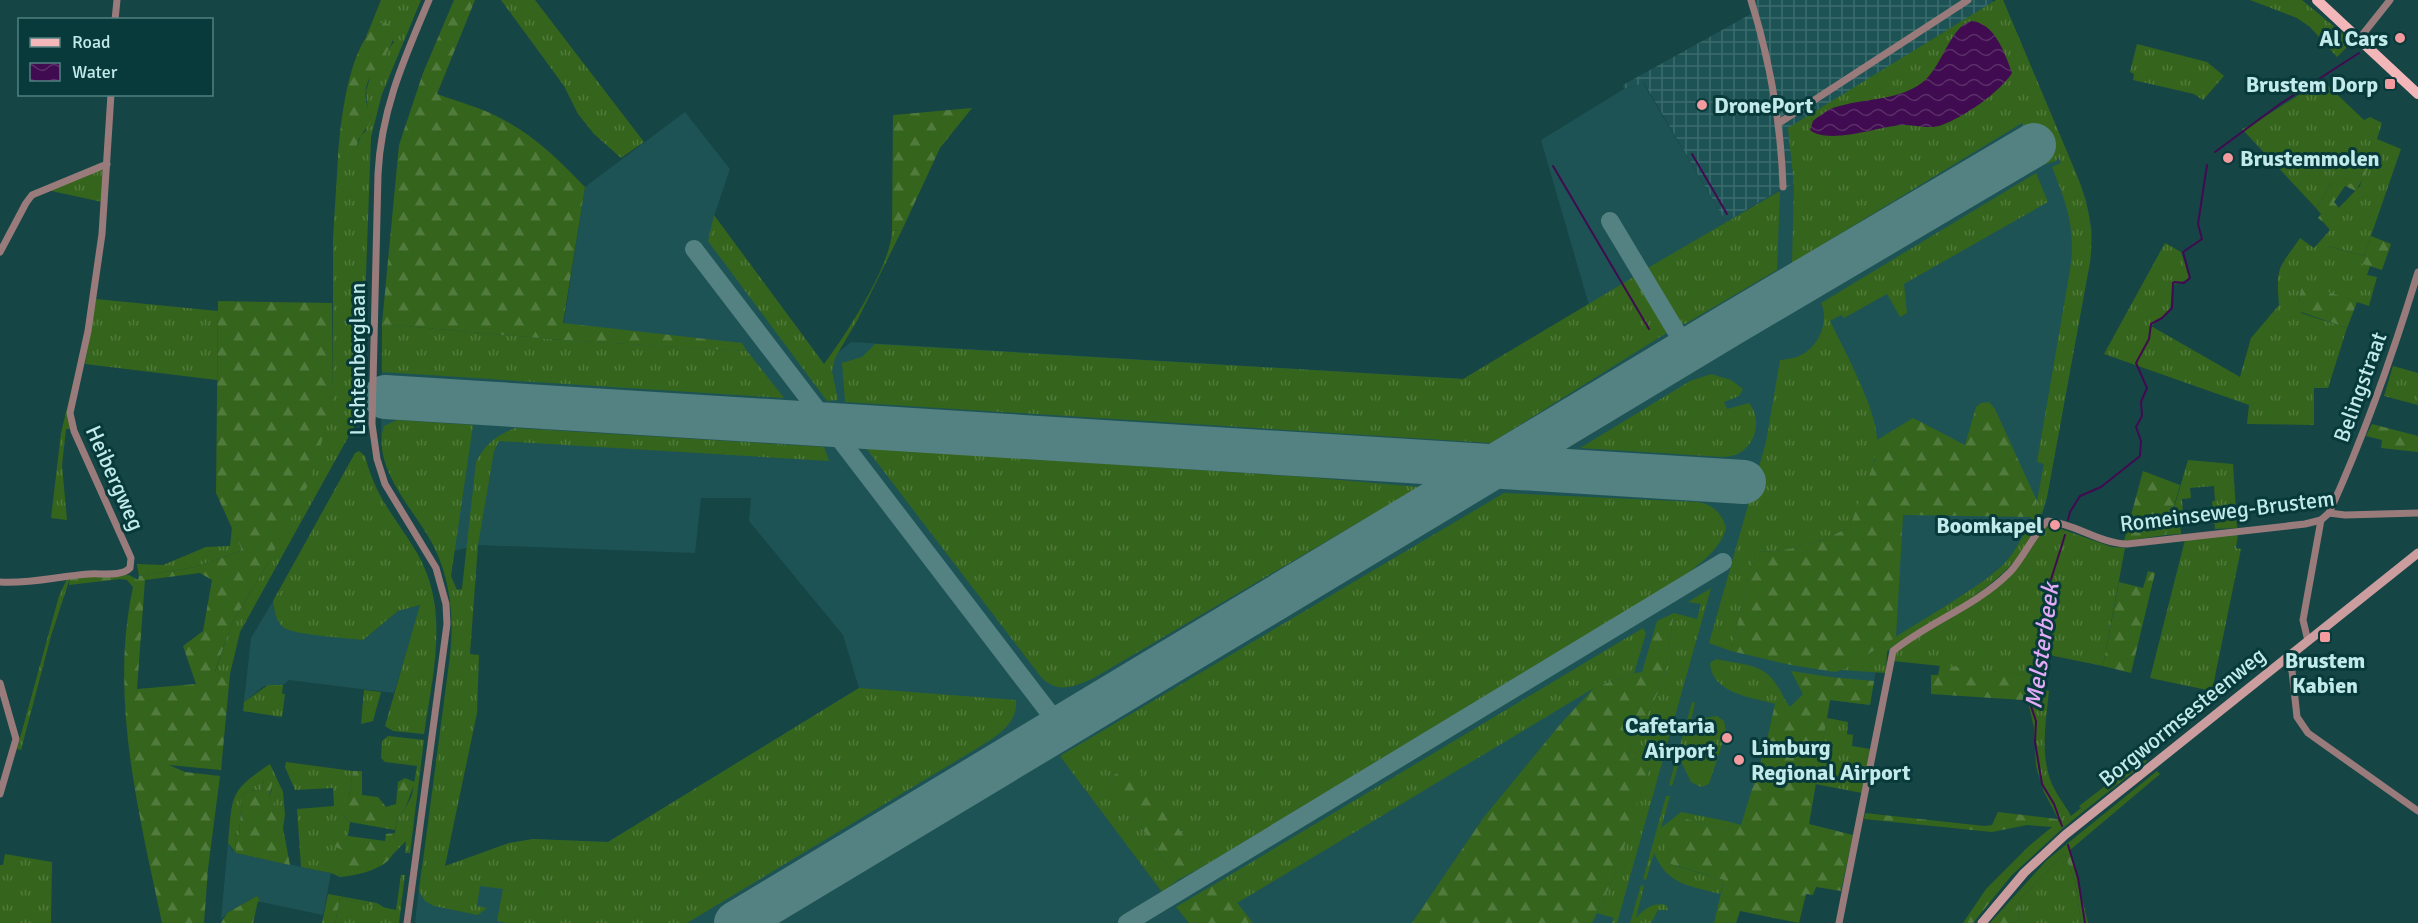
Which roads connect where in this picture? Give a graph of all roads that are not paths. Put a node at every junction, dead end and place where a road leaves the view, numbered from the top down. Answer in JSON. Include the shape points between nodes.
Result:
{"nodes":[{"id":1,"x":117,"y":0,"type":"edge"},
{"id":2,"x":429,"y":0,"type":"edge"},
{"id":3,"x":1751,"y":0,"type":"edge"},
{"id":4,"x":1968,"y":0,"type":"edge"},
{"id":5,"x":2317,"y":0,"type":"edge"},
{"id":6,"x":2390,"y":0,"type":"edge"},
{"id":7,"x":116,"y":18,"type":"edge"},
{"id":8,"x":2359,"y":39,"type":"junction"},
{"id":9,"x":2418,"y":94,"type":"edge"},
{"id":10,"x":111,"y":96,"type":"edge"},
{"id":11,"x":1779,"y":123,"type":"junction"},
{"id":12,"x":107,"y":164,"type":"junction"},
{"id":13,"x":1783,"y":187,"type":"dead end"},
{"id":14,"x":0,"y":252,"type":"edge"},
{"id":15,"x":2418,"y":272,"type":"edge"},
{"id":16,"x":2329,"y":513,"type":"junction"},
{"id":17,"x":2418,"y":513,"type":"edge"},
{"id":18,"x":2320,"y":520,"type":"junction"},
{"id":19,"x":2418,"y":553,"type":"edge"},
{"id":20,"x":0,"y":582,"type":"edge"},
{"id":21,"x":2308,"y":640,"type":"junction"},
{"id":22,"x":2284,"y":659,"type":"junction"},
{"id":23,"x":0,"y":683,"type":"edge"},
{"id":24,"x":0,"y":794,"type":"edge"},
{"id":25,"x":2418,"y":811,"type":"edge"},
{"id":26,"x":407,"y":923,"type":"edge"},
{"id":27,"x":1839,"y":923,"type":"edge"},
{"id":28,"x":1982,"y":923,"type":"edge"}],
"edges":[{"from":1,"to":7,"type":"street"},
{"from":2,"to":26,"type":"street","name":"Lichtenberglaan","via":[[389,101],[379,150],[372,424],[385,484],[436,568],[446,604],[447,624]]},
{"from":3,"to":11,"type":"street","via":[[1768,58]]},
{"from":4,"to":11,"type":"street"},
{"from":5,"to":8,"type":"main road"},
{"from":6,"to":8,"type":"street"},
{"from":8,"to":9,"type":"main road"},
{"from":10,"to":12,"type":"street","name":"Heibergweg"},
{"from":11,"to":13,"type":"street"},
{"from":12,"to":14,"type":"street","via":[[32,195]]},
{"from":12,"to":20,"type":"street","name":"Heibergweg","via":[[95,286],[70,413],[74,431],[131,558],[130,568],[118,573]]},
{"from":15,"to":16,"type":"street","name":"Belingstraat","via":[[2381,389]]},
{"from":16,"to":17,"type":"street","name":"Romeinseweg-Brustem"},
{"from":16,"to":18,"type":"street","name":"Romeinseweg-Brustem"},
{"from":18,"to":21,"type":"street","via":[[2303,620]]},
{"from":18,"to":27,"type":"street","name":"Romeinseweg-Brustem","via":[[2127,544],[2064,524],[2044,522],[2025,554],[1991,589],[1893,651]]},
{"from":19,"to":21,"type":"main road","name":"Borgwormsesteenweg"},
{"from":21,"to":22,"type":"main road","name":"Borgwormsesteenweg"},
{"from":22,"to":25,"type":"street","via":[[2293,677],[2297,717],[2308,733]]},
{"from":22,"to":28,"type":"main road","name":"Borgwormsesteenweg","via":[[2065,835],[2007,892]]},
{"from":23,"to":24,"type":"street","via":[[16,739]]}]}
